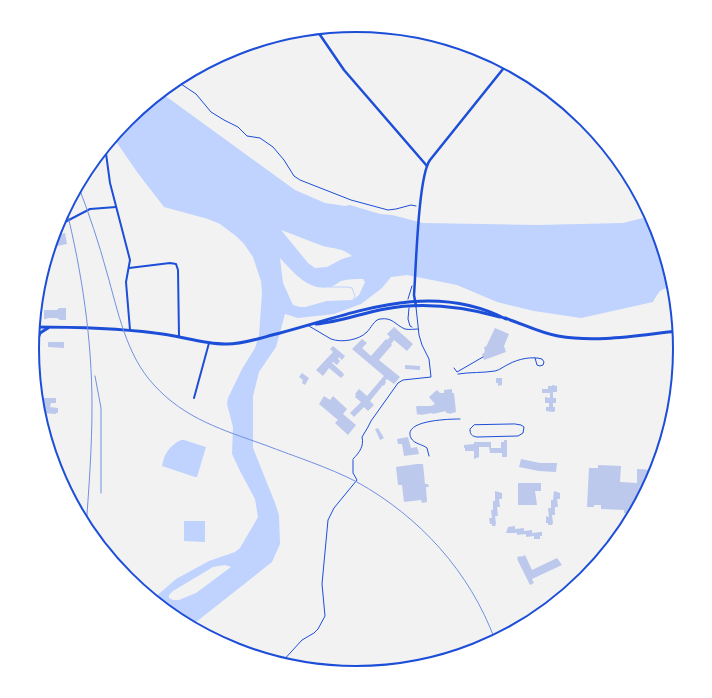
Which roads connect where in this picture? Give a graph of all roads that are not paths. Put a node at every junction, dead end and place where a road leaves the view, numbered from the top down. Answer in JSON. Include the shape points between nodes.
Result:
{"nodes":[{"id":1,"x":320,"y":35,"type":"edge"},
{"id":2,"x":503,"y":69,"type":"edge"},
{"id":3,"x":106,"y":155,"type":"edge"},
{"id":4,"x":426,"y":166,"type":"junction"},
{"id":5,"x":116,"y":207,"type":"junction"},
{"id":6,"x":66,"y":221,"type":"edge"},
{"id":7,"x":129,"y":268,"type":"junction"},
{"id":8,"x":414,"y":301,"type":"junction"},
{"id":9,"x":416,"y":306,"type":"junction"},
{"id":10,"x":506,"y":318,"type":"junction"},
{"id":11,"x":309,"y":325,"type":"junction"},
{"id":12,"x":40,"y":327,"type":"edge"},
{"id":13,"x":52,"y":327,"type":"junction"},
{"id":14,"x":419,"y":329,"type":"junction"},
{"id":15,"x":130,"y":330,"type":"junction"},
{"id":16,"x":672,"y":332,"type":"edge"},
{"id":17,"x":40,"y":334,"type":"edge"},
{"id":18,"x":179,"y":336,"type":"junction"},
{"id":19,"x":209,"y":343,"type":"junction"},
{"id":20,"x":536,"y":358,"type":"junction"},
{"id":21,"x":458,"y":374,"type":"dead end"},
{"id":22,"x":194,"y":398,"type":"dead end"},
{"id":23,"x":460,"y":419,"type":"dead end"},
{"id":24,"x":515,"y":424,"type":"joint"},
{"id":25,"x":429,"y":456,"type":"dead end"},
{"id":26,"x":353,"y":458,"type":"road end"}],
"edges":[{"from":1,"to":4,"type":"street","via":[[344,70]]},
{"from":2,"to":4,"type":"street"},
{"from":3,"to":5,"type":"street"},
{"from":4,"to":8,"type":"street"},
{"from":5,"to":6,"type":"street","via":[[90,209]]},
{"from":5,"to":7,"type":"street","via":[[129,256]]},
{"from":7,"to":15,"type":"street","via":[[126,282]]},
{"from":7,"to":18,"type":"street","via":[[176,264]]},
{"from":8,"to":9,"type":"street"},
{"from":8,"to":10,"type":"main road","via":[[465,304],[489,310]]},
{"from":8,"to":11,"type":"main road","via":[[373,307]]},
{"from":9,"to":10,"type":"main road","via":[[467,310]]},
{"from":9,"to":11,"type":"main road","via":[[385,309]]},
{"from":9,"to":14,"type":"lane"},
{"from":10,"to":16,"type":"main road","via":[[549,334],[577,339]]},
{"from":11,"to":14,"type":"lane","via":[[332,339],[340,340],[361,336],[380,319],[394,320],[406,329]]},
{"from":11,"to":19,"type":"main road","via":[[254,340],[228,344]]},
{"from":12,"to":13,"type":"main road"},
{"from":13,"to":15,"type":"main road"},
{"from":13,"to":17,"type":"main road","via":[[44,329]]},
{"from":14,"to":26,"type":"lane","via":[[420,340],[429,359],[431,377],[403,380],[398,383],[371,421],[362,437],[362,448]]},
{"from":15,"to":18,"type":"main road"},
{"from":18,"to":19,"type":"main road"},
{"from":19,"to":22,"type":"street"},
{"from":20,"to":20,"type":"lane","via":[[542,359],[543,365],[537,365]]},
{"from":20,"to":21,"type":"lane","via":[[514,361],[497,370]]},
{"from":23,"to":25,"type":"lane","via":[[431,421],[413,427],[410,431],[411,438],[427,448]]},
{"from":24,"to":24,"type":"lane","via":[[474,425],[470,429],[470,434],[477,437],[518,436],[523,433],[524,427]]}]}
